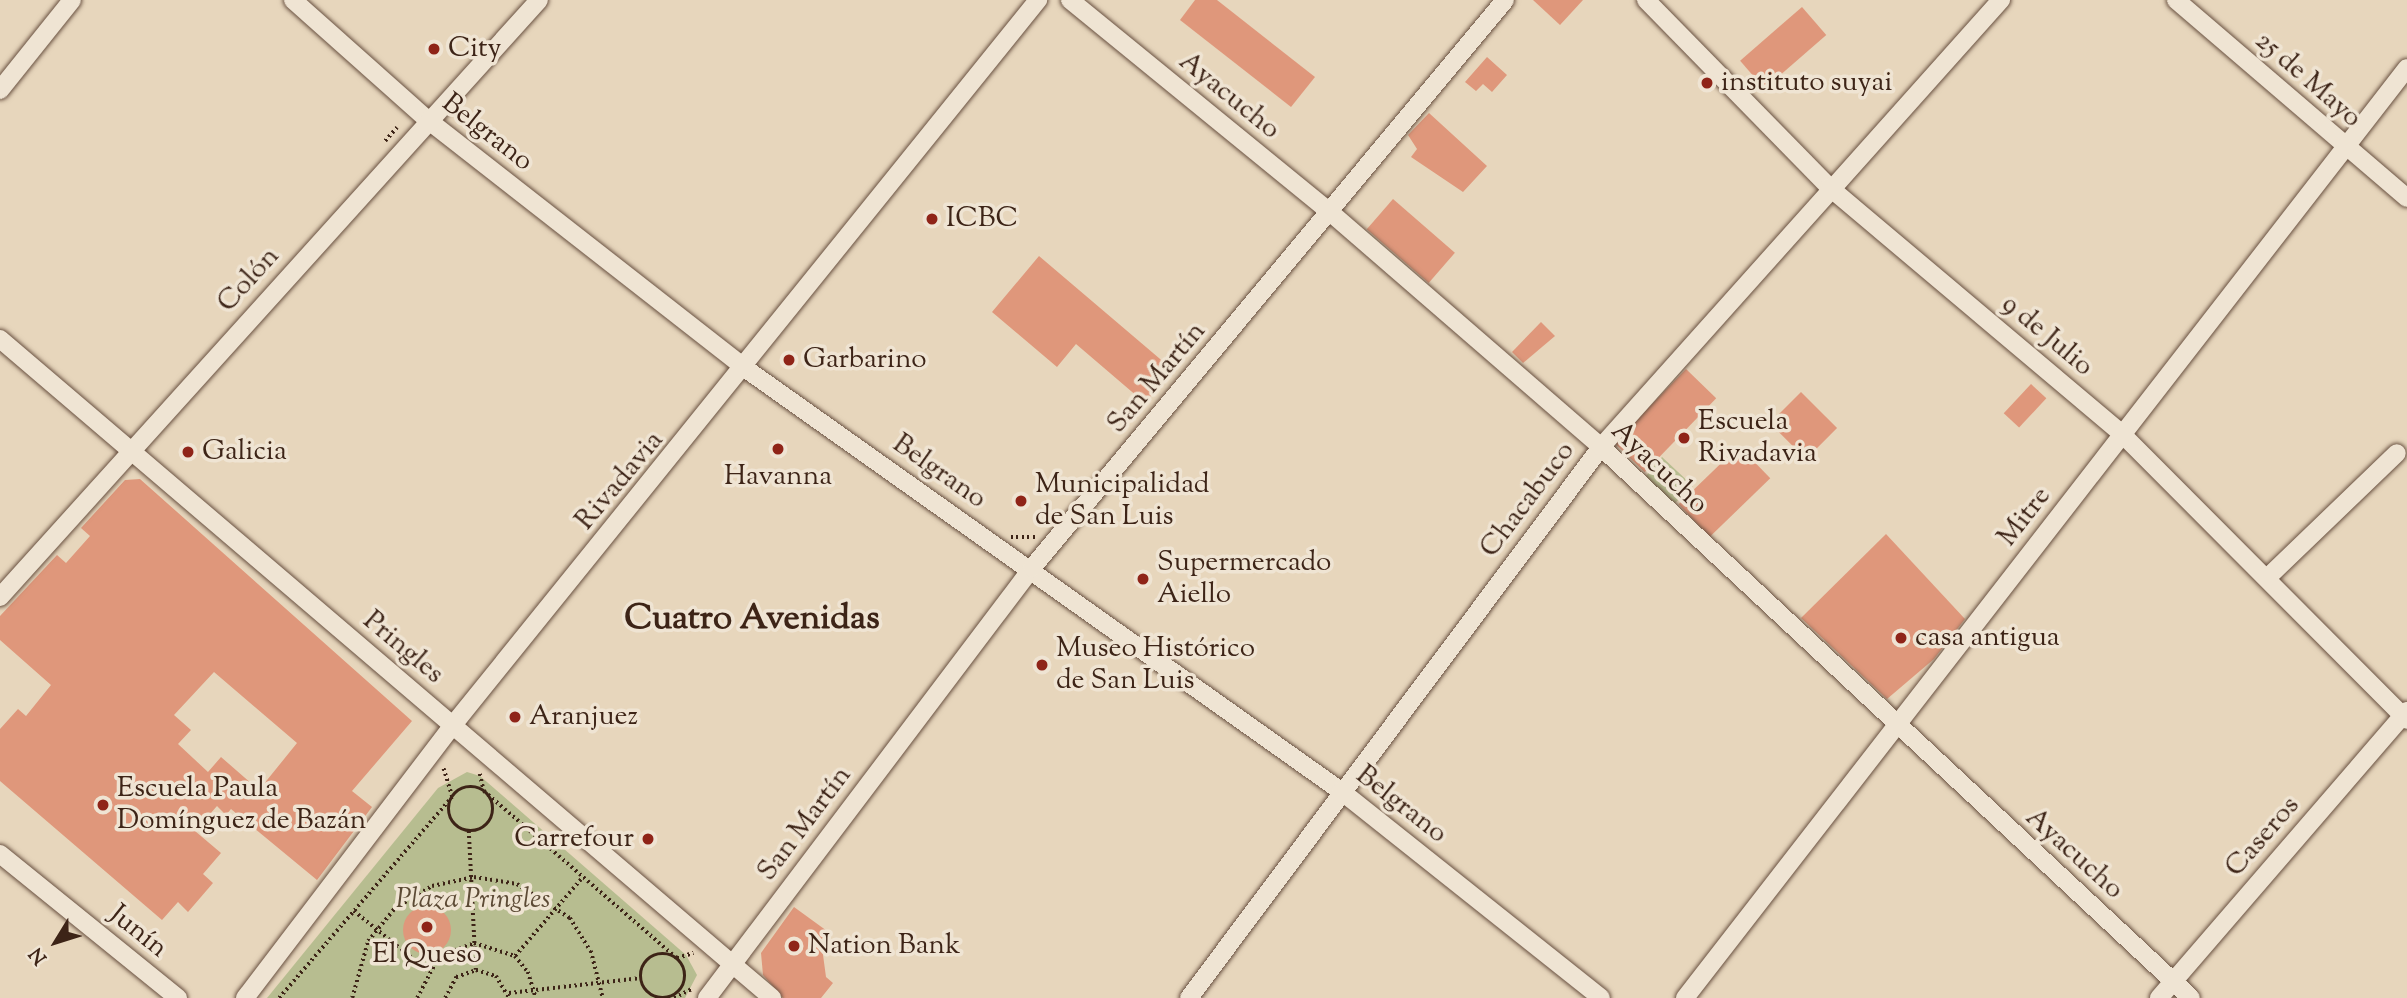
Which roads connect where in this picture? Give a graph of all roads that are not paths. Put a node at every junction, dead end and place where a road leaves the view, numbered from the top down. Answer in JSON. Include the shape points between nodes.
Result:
{"nodes":[{"id":1,"x":72,"y":0,"type":"edge"},
{"id":2,"x":293,"y":0,"type":"edge"},
{"id":3,"x":539,"y":0,"type":"edge"},
{"id":4,"x":1038,"y":0,"type":"edge"},
{"id":5,"x":1070,"y":0,"type":"edge"},
{"id":6,"x":1505,"y":0,"type":"edge"},
{"id":7,"x":1646,"y":0,"type":"edge"},
{"id":8,"x":2001,"y":0,"type":"edge"},
{"id":9,"x":2176,"y":0,"type":"edge"},
{"id":10,"x":2407,"y":68,"type":"edge"},
{"id":11,"x":0,"y":90,"type":"edge"},
{"id":12,"x":429,"y":121,"type":"junction"},
{"id":13,"x":2348,"y":150,"type":"junction"},
{"id":14,"x":1829,"y":187,"type":"junction"},
{"id":15,"x":2407,"y":198,"type":"edge"},
{"id":16,"x":1330,"y":212,"type":"junction"},
{"id":17,"x":0,"y":339,"type":"edge"},
{"id":18,"x":746,"y":369,"type":"junction"},
{"id":19,"x":2123,"y":435,"type":"junction"},
{"id":20,"x":1601,"y":447,"type":"junction"},
{"id":21,"x":130,"y":452,"type":"junction"},
{"id":22,"x":2397,"y":453,"type":"dead end"},
{"id":23,"x":1032,"y":568,"type":"junction"},
{"id":24,"x":2267,"y":578,"type":"junction"},
{"id":25,"x":0,"y":597,"type":"edge"},
{"id":26,"x":2406,"y":715,"type":"edge"},
{"id":27,"x":453,"y":725,"type":"junction"},
{"id":28,"x":1895,"y":726,"type":"junction"},
{"id":29,"x":1341,"y":790,"type":"junction"},
{"id":30,"x":0,"y":854,"type":"edge"},
{"id":31,"x":732,"y":965,"type":"junction"},
{"id":32,"x":2173,"y":981,"type":"junction"},
{"id":33,"x":178,"y":998,"type":"edge"},
{"id":34,"x":245,"y":998,"type":"edge"},
{"id":35,"x":707,"y":998,"type":"edge"},
{"id":36,"x":772,"y":998,"type":"edge"},
{"id":37,"x":1189,"y":998,"type":"edge"},
{"id":38,"x":1601,"y":998,"type":"edge"},
{"id":39,"x":1685,"y":998,"type":"edge"},
{"id":40,"x":2159,"y":998,"type":"edge"},
{"id":41,"x":2191,"y":998,"type":"edge"}],
"edges":[{"from":1,"to":11,"type":"street"},
{"from":2,"to":12,"type":"street","name":"Belgrano"},
{"from":3,"to":12,"type":"street","name":"Colón"},
{"from":4,"to":18,"type":"street","name":"Rivadavia"},
{"from":5,"to":16,"type":"street","name":"Ayacucho"},
{"from":6,"to":16,"type":"street","name":"San Martín"},
{"from":7,"to":14,"type":"street","name":"9 de Julio"},
{"from":8,"to":14,"type":"street","name":"Chacabuco"},
{"from":9,"to":13,"type":"street","name":"25 de Mayo"},
{"from":10,"to":13,"type":"street","name":"Mitre"},
{"from":12,"to":18,"type":"street","name":"Belgrano"},
{"from":12,"to":21,"type":"street","name":"Colón"},
{"from":13,"to":15,"type":"street","name":"25 de Mayo"},
{"from":13,"to":19,"type":"street","name":"Mitre"},
{"from":14,"to":19,"type":"street","name":"9 de Julio"},
{"from":14,"to":20,"type":"street","name":"Chacabuco"},
{"from":16,"to":20,"type":"street","name":"Ayacucho"},
{"from":16,"to":23,"type":"street","name":"San Martín"},
{"from":17,"to":21,"type":"street","name":"Pringles"},
{"from":18,"to":23,"type":"street","name":"Belgrano"},
{"from":18,"to":27,"type":"street","name":"Rivadavia"},
{"from":19,"to":24,"type":"street","name":"9 de Julio"},
{"from":19,"to":28,"type":"street","name":"Mitre"},
{"from":20,"to":28,"type":"street","name":"Ayacucho"},
{"from":20,"to":29,"type":"street","name":"Chacabuco"},
{"from":21,"to":25,"type":"street","name":"Colón"},
{"from":21,"to":27,"type":"street","name":"Pringles"},
{"from":22,"to":24,"type":"street"},
{"from":23,"to":29,"type":"street","name":"Belgrano"},
{"from":23,"to":31,"type":"street","name":"San Martín"},
{"from":24,"to":26,"type":"street","name":"9 de Julio"},
{"from":26,"to":32,"type":"street","name":"Caseros"},
{"from":27,"to":31,"type":"street","name":"Pringles"},
{"from":27,"to":34,"type":"street","name":"Rivadavia"},
{"from":28,"to":32,"type":"street","name":"Ayacucho"},
{"from":28,"to":39,"type":"street","name":"Mitre"},
{"from":29,"to":37,"type":"street","name":"Chacabuco"},
{"from":29,"to":38,"type":"street","name":"Belgrano"},
{"from":30,"to":33,"type":"street","name":"Junín"},
{"from":31,"to":35,"type":"street","name":"San Martín"},
{"from":31,"to":36,"type":"street","name":"Pringles"},
{"from":32,"to":40,"type":"street","name":"Caseros"},
{"from":32,"to":41,"type":"street","name":"Ayacucho"}]}
